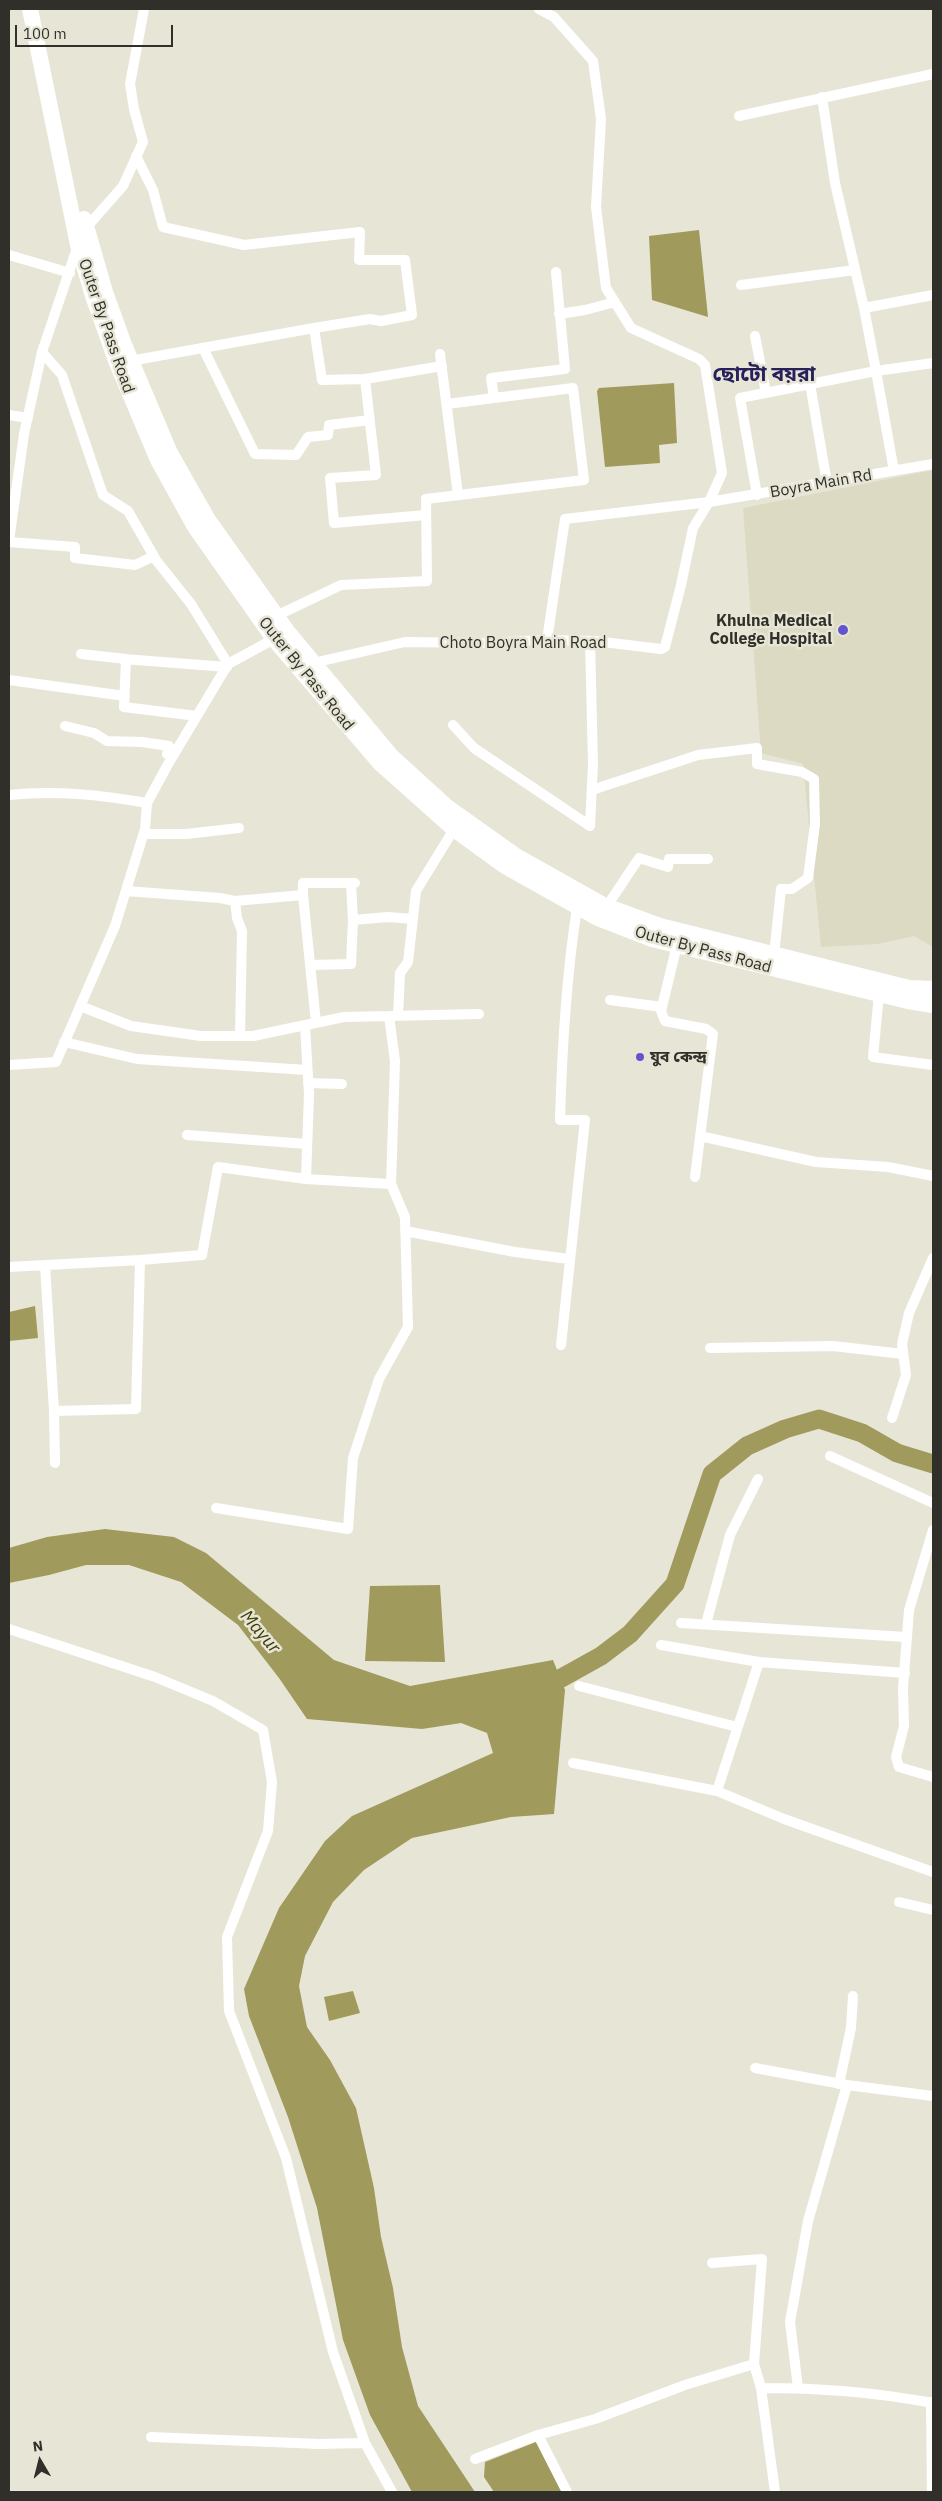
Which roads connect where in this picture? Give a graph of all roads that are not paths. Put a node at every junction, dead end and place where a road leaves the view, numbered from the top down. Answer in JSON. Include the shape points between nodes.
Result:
{"nodes":[{"id":1,"x":30,"y":9,"type":"edge"},
{"id":2,"x":42,"y":9,"type":"edge"},
{"id":3,"x":144,"y":9,"type":"edge"},
{"id":4,"x":539,"y":9,"type":"edge"},
{"id":5,"x":933,"y":74,"type":"edge"},
{"id":6,"x":822,"y":97,"type":"junction"},
{"id":7,"x":739,"y":116,"type":"dead end"},
{"id":8,"x":136,"y":156,"type":"junction"},
{"id":9,"x":86,"y":228,"type":"junction"},
{"id":10,"x":78,"y":245,"type":"junction"},
{"id":11,"x":9,"y":255,"type":"edge"},
{"id":12,"x":855,"y":270,"type":"junction"},
{"id":13,"x":556,"y":272,"type":"dead end"},
{"id":14,"x":70,"y":273,"type":"junction"},
{"id":15,"x":741,"y":286,"type":"dead end"},
{"id":16,"x":933,"y":295,"type":"edge"},
{"id":17,"x":615,"y":302,"type":"junction"},
{"id":18,"x":864,"y":308,"type":"junction"},
{"id":19,"x":559,"y":314,"type":"junction"},
{"id":20,"x":314,"y":328,"type":"junction"},
{"id":21,"x":755,"y":336,"type":"dead end"},
{"id":22,"x":203,"y":348,"type":"junction"},
{"id":23,"x":42,"y":352,"type":"junction"},
{"id":24,"x":440,"y":354,"type":"dead end"},
{"id":25,"x":130,"y":360,"type":"junction"},
{"id":26,"x":933,"y":364,"type":"edge"},
{"id":27,"x":442,"y":366,"type":"junction"},
{"id":28,"x":876,"y":371,"type":"junction"},
{"id":29,"x":364,"y":380,"type":"junction"},
{"id":30,"x":810,"y":384,"type":"junction"},
{"id":31,"x":766,"y":393,"type":"junction"},
{"id":32,"x":494,"y":398,"type":"junction"},
{"id":33,"x":447,"y":404,"type":"junction"},
{"id":34,"x":9,"y":415,"type":"edge"},
{"id":35,"x":28,"y":418,"type":"junction"},
{"id":36,"x":370,"y":420,"type":"junction"},
{"id":37,"x":933,"y":464,"type":"edge"},
{"id":38,"x":894,"y":471,"type":"junction"},
{"id":39,"x":827,"y":483,"type":"junction"},
{"id":40,"x":458,"y":495,"type":"junction"},
{"id":41,"x":757,"y":495,"type":"junction"},
{"id":42,"x":709,"y":502,"type":"junction"},
{"id":43,"x":426,"y":515,"type":"junction"},
{"id":44,"x":9,"y":542,"type":"edge"},
{"id":45,"x":154,"y":556,"type":"junction"},
{"id":46,"x":276,"y":616,"type":"junction"},
{"id":47,"x":274,"y":639,"type":"junction"},
{"id":48,"x":547,"y":640,"type":"junction"},
{"id":49,"x":590,"y":641,"type":"junction"},
{"id":50,"x":81,"y":654,"type":"dead end"},
{"id":51,"x":124,"y":659,"type":"junction"},
{"id":52,"x":313,"y":663,"type":"junction"},
{"id":53,"x":228,"y":665,"type":"junction"},
{"id":54,"x":9,"y":680,"type":"edge"},
{"id":55,"x":124,"y":696,"type":"junction"},
{"id":56,"x":197,"y":716,"type":"junction"},
{"id":57,"x":453,"y":725,"type":"dead end"},
{"id":58,"x":65,"y":726,"type":"dead end"},
{"id":59,"x":173,"y":756,"type":"junction"},
{"id":60,"x":592,"y":790,"type":"junction"},
{"id":61,"x":9,"y":795,"type":"edge"},
{"id":62,"x":147,"y":803,"type":"junction"},
{"id":63,"x":239,"y":828,"type":"dead end"},
{"id":64,"x":454,"y":829,"type":"junction"},
{"id":65,"x":144,"y":834,"type":"junction"},
{"id":66,"x":708,"y":859,"type":"dead end"},
{"id":67,"x":126,"y":891,"type":"junction"},
{"id":68,"x":303,"y":895,"type":"junction"},
{"id":69,"x":234,"y":901,"type":"junction"},
{"id":70,"x":607,"y":906,"type":"junction"},
{"id":71,"x":577,"y":908,"type":"junction"},
{"id":72,"x":413,"y":919,"type":"junction"},
{"id":73,"x":353,"y":920,"type":"junction"},
{"id":74,"x":677,"y":945,"type":"junction"},
{"id":75,"x":774,"y":955,"type":"junction"},
{"id":76,"x":310,"y":964,"type":"junction"},
{"id":77,"x":933,"y":989,"type":"edge"},
{"id":78,"x":879,"y":994,"type":"junction"},
{"id":79,"x":610,"y":1000,"type":"dead end"},
{"id":80,"x":933,"y":1004,"type":"edge"},
{"id":81,"x":80,"y":1006,"type":"junction"},
{"id":82,"x":662,"y":1007,"type":"junction"},
{"id":83,"x":479,"y":1014,"type":"dead end"},
{"id":84,"x":393,"y":1016,"type":"junction"},
{"id":85,"x":310,"y":1024,"type":"junction"},
{"id":86,"x":240,"y":1036,"type":"junction"},
{"id":87,"x":64,"y":1042,"type":"junction"},
{"id":88,"x":9,"y":1065,"type":"edge"},
{"id":89,"x":933,"y":1065,"type":"edge"},
{"id":90,"x":308,"y":1070,"type":"junction"},
{"id":91,"x":308,"y":1083,"type":"junction"},
{"id":92,"x":342,"y":1084,"type":"dead end"},
{"id":93,"x":187,"y":1135,"type":"dead end"},
{"id":94,"x":700,"y":1136,"type":"junction"},
{"id":95,"x":307,"y":1144,"type":"junction"},
{"id":96,"x":933,"y":1176,"type":"edge"},
{"id":97,"x":695,"y":1177,"type":"dead end"},
{"id":98,"x":306,"y":1179,"type":"junction"},
{"id":99,"x":391,"y":1184,"type":"junction"},
{"id":100,"x":405,"y":1231,"type":"junction"},
{"id":101,"x":933,"y":1258,"type":"edge"},
{"id":102,"x":569,"y":1259,"type":"junction"},
{"id":103,"x":140,"y":1260,"type":"junction"},
{"id":104,"x":45,"y":1265,"type":"junction"},
{"id":105,"x":9,"y":1267,"type":"edge"},
{"id":106,"x":561,"y":1345,"type":"dead end"},
{"id":107,"x":710,"y":1348,"type":"dead end"},
{"id":108,"x":903,"y":1354,"type":"junction"},
{"id":109,"x":54,"y":1412,"type":"junction"},
{"id":110,"x":892,"y":1418,"type":"dead end"},
{"id":111,"x":830,"y":1456,"type":"dead end"},
{"id":112,"x":55,"y":1463,"type":"dead end"},
{"id":113,"x":758,"y":1479,"type":"dead end"},
{"id":114,"x":933,"y":1503,"type":"edge"},
{"id":115,"x":216,"y":1508,"type":"dead end"},
{"id":116,"x":933,"y":1530,"type":"edge"},
{"id":117,"x":681,"y":1623,"type":"dead end"},
{"id":118,"x":706,"y":1624,"type":"junction"},
{"id":119,"x":9,"y":1629,"type":"edge"},
{"id":120,"x":906,"y":1637,"type":"junction"},
{"id":121,"x":661,"y":1645,"type":"dead end"},
{"id":122,"x":759,"y":1662,"type":"junction"},
{"id":123,"x":906,"y":1673,"type":"junction"},
{"id":124,"x":579,"y":1686,"type":"dead end"},
{"id":125,"x":737,"y":1727,"type":"junction"},
{"id":126,"x":573,"y":1763,"type":"dead end"},
{"id":127,"x":933,"y":1777,"type":"edge"},
{"id":128,"x":716,"y":1791,"type":"junction"},
{"id":129,"x":933,"y":1872,"type":"edge"},
{"id":130,"x":899,"y":1902,"type":"dead end"},
{"id":131,"x":933,"y":1910,"type":"edge"},
{"id":132,"x":854,"y":1996,"type":"dead end"},
{"id":133,"x":755,"y":2068,"type":"dead end"},
{"id":134,"x":843,"y":2084,"type":"junction"},
{"id":135,"x":933,"y":2096,"type":"edge"},
{"id":136,"x":712,"y":2263,"type":"dead end"},
{"id":137,"x":754,"y":2364,"type":"junction"},
{"id":138,"x":761,"y":2388,"type":"junction"},
{"id":139,"x":798,"y":2388,"type":"junction"},
{"id":140,"x":932,"y":2403,"type":"edge"},
{"id":141,"x":538,"y":2435,"type":"junction"},
{"id":142,"x":151,"y":2437,"type":"dead end"},
{"id":143,"x":365,"y":2443,"type":"junction"},
{"id":144,"x":475,"y":2459,"type":"dead end"},
{"id":145,"x":392,"y":2492,"type":"edge"},
{"id":146,"x":567,"y":2492,"type":"edge"},
{"id":147,"x":775,"y":2492,"type":"edge"},
{"id":148,"x":932,"y":2492,"type":"edge"}],
"edges":[{"from":1,"to":10,"type":"main road","name":"Outer By Pass Road"},
{"from":2,"to":9,"type":"main road","name":"Outer By Pass Road"},
{"from":3,"to":8,"type":"street","via":[[130,84],[143,142]]},
{"from":4,"to":17,"type":"street","name":"Choto Boyra Main Road","via":[[554,17],[593,61],[601,118],[596,208],[606,288]]},
{"from":5,"to":6,"type":"street"},
{"from":6,"to":7,"type":"street"},
{"from":6,"to":12,"type":"street","via":[[835,183]]},
{"from":8,"to":9,"type":"street","via":[[123,186]]},
{"from":8,"to":20,"type":"street","via":[[153,190],[162,227],[244,245],[360,232],[359,260],[405,260],[412,315]]},
{"from":9,"to":25,"type":"main road","name":"Outer By Pass Road"},
{"from":10,"to":14,"type":"street"},
{"from":10,"to":47,"type":"main road","name":"Outer By Pass Road","via":[[117,363],[158,460],[195,527]]},
{"from":11,"to":14,"type":"street"},
{"from":12,"to":15,"type":"street"},
{"from":12,"to":18,"type":"street"},
{"from":13,"to":19,"type":"street"},
{"from":14,"to":23,"type":"street"},
{"from":16,"to":18,"type":"street"},
{"from":17,"to":19,"type":"street"},
{"from":17,"to":42,"type":"street","name":"Choto Boyra Main Road","via":[[631,328],[699,359],[705,365],[722,473]]},
{"from":18,"to":28,"type":"street"},
{"from":19,"to":32,"type":"street","via":[[565,369],[491,378]]},
{"from":20,"to":22,"type":"street"},
{"from":20,"to":29,"type":"street","via":[[322,380]]},
{"from":21,"to":31,"type":"street"},
{"from":22,"to":25,"type":"street"},
{"from":22,"to":36,"type":"street","via":[[255,454],[296,455],[308,437],[328,435],[329,425]]},
{"from":23,"to":35,"type":"street"},
{"from":23,"to":45,"type":"street","via":[[62,375],[103,494],[128,511]]},
{"from":24,"to":27,"type":"street"},
{"from":25,"to":46,"type":"main road","name":"Outer By Pass Road","via":[[174,462],[208,520]]},
{"from":26,"to":28,"type":"street"},
{"from":27,"to":29,"type":"street"},
{"from":27,"to":33,"type":"street"},
{"from":28,"to":30,"type":"street"},
{"from":28,"to":38,"type":"street"},
{"from":29,"to":36,"type":"street"},
{"from":30,"to":31,"type":"street"},
{"from":30,"to":39,"type":"street"},
{"from":31,"to":41,"type":"street","via":[[740,398]]},
{"from":32,"to":33,"type":"street"},
{"from":32,"to":40,"type":"street","via":[[573,388],[584,480]]},
{"from":33,"to":40,"type":"street"},
{"from":34,"to":35,"type":"street"},
{"from":35,"to":44,"type":"street"},
{"from":36,"to":43,"type":"street","via":[[376,475],[330,478],[334,523]]},
{"from":37,"to":38,"type":"street","name":"Boyra Main Rd"},
{"from":38,"to":39,"type":"street","name":"Boyra Main Rd"},
{"from":39,"to":41,"type":"street","name":"Boyra Main Rd"},
{"from":40,"to":43,"type":"street","via":[[426,499]]},
{"from":41,"to":42,"type":"street","name":"Boyra Main Rd"},
{"from":42,"to":48,"type":"street","name":"Boyra Main Rd","via":[[565,519]]},
{"from":42,"to":49,"type":"street","name":"Choto Boyra Main Road","via":[[693,528],[663,649]]},
{"from":43,"to":46,"type":"street","via":[[426,580],[341,585]]},
{"from":44,"to":45,"type":"street","via":[[75,547],[75,558],[135,565]]},
{"from":45,"to":53,"type":"street","via":[[191,604]]},
{"from":46,"to":52,"type":"main road","name":"Outer By Pass Road"},
{"from":47,"to":53,"type":"street"},
{"from":47,"to":64,"type":"main road","name":"Outer By Pass Road","via":[[380,763]]},
{"from":48,"to":49,"type":"street","name":"Choto Boyra Main Road"},
{"from":48,"to":52,"type":"street","name":"Choto Boyra Main Road","via":[[405,642]]},
{"from":49,"to":60,"type":"street"},
{"from":50,"to":51,"type":"street"},
{"from":51,"to":53,"type":"street"},
{"from":51,"to":55,"type":"street"},
{"from":52,"to":70,"type":"main road","name":"Outer By Pass Road","via":[[392,758],[447,807],[516,856]]},
{"from":53,"to":56,"type":"street"},
{"from":54,"to":55,"type":"street"},
{"from":55,"to":56,"type":"street","via":[[124,707]]},
{"from":56,"to":59,"type":"street"},
{"from":57,"to":60,"type":"street","via":[[474,748],[590,826]]},
{"from":58,"to":59,"type":"street","via":[[94,733],[107,740],[169,746],[167,754]]},
{"from":59,"to":62,"type":"street"},
{"from":60,"to":75,"type":"street","via":[[698,755],[757,748],[758,764],[802,772],[814,778],[816,824],[808,878],[792,889],[781,889]]},
{"from":61,"to":62,"type":"street","via":[[38,792],[96,794]]},
{"from":62,"to":65,"type":"street"},
{"from":63,"to":65,"type":"street","via":[[186,834]]},
{"from":64,"to":71,"type":"main road","name":"Outer By Pass Road","via":[[505,866]]},
{"from":64,"to":72,"type":"street","via":[[416,890]]},
{"from":65,"to":67,"type":"street"},
{"from":66,"to":70,"type":"street","via":[[669,859],[668,867],[639,858]]},
{"from":67,"to":69,"type":"street"},
{"from":67,"to":81,"type":"street","via":[[115,926]]},
{"from":68,"to":69,"type":"street"},
{"from":68,"to":73,"type":"street","via":[[303,883],[354,883]]},
{"from":68,"to":76,"type":"street"},
{"from":69,"to":86,"type":"street","via":[[242,931]]},
{"from":70,"to":75,"type":"main road","name":"Outer By Pass Road","via":[[660,926]]},
{"from":71,"to":74,"type":"main road","name":"Outer By Pass Road","via":[[652,939]]},
{"from":71,"to":102,"type":"street","via":[[568,963],[561,1060],[560,1120],[584,1120]]},
{"from":72,"to":73,"type":"street"},
{"from":72,"to":84,"type":"street","via":[[408,962],[400,972]]},
{"from":73,"to":76,"type":"street","via":[[351,964]]},
{"from":74,"to":78,"type":"main road","name":"Outer By Pass Road"},
{"from":74,"to":82,"type":"street"},
{"from":75,"to":77,"type":"main road","name":"Outer By Pass Road","via":[[909,988]]},
{"from":76,"to":85,"type":"street"},
{"from":78,"to":80,"type":"main road","name":"Outer By Pass Road"},
{"from":78,"to":89,"type":"street","via":[[873,1057]]},
{"from":79,"to":82,"type":"street"},
{"from":81,"to":86,"type":"street","via":[[131,1026],[201,1036]]},
{"from":81,"to":87,"type":"street"},
{"from":82,"to":94,"type":"street","via":[[665,1021],[706,1029],[713,1034]]},
{"from":83,"to":84,"type":"street"},
{"from":84,"to":85,"type":"street","via":[[344,1017]]},
{"from":84,"to":99,"type":"street","via":[[395,1061]]},
{"from":85,"to":86,"type":"street"},
{"from":85,"to":90,"type":"street"},
{"from":87,"to":88,"type":"street","via":[[56,1062]]},
{"from":87,"to":90,"type":"street","via":[[136,1059]]},
{"from":90,"to":91,"type":"street"},
{"from":91,"to":92,"type":"street"},
{"from":91,"to":95,"type":"street"},
{"from":93,"to":95,"type":"street"},
{"from":94,"to":96,"type":"street","via":[[816,1162],[888,1166]]},
{"from":94,"to":97,"type":"street"},
{"from":95,"to":98,"type":"street"},
{"from":98,"to":99,"type":"street"},
{"from":98,"to":103,"type":"street","via":[[218,1167],[202,1255]]},
{"from":99,"to":100,"type":"street","via":[[405,1217]]},
{"from":100,"to":102,"type":"street"},
{"from":100,"to":115,"type":"street","via":[[408,1327],[379,1378],[353,1458],[348,1530]]},
{"from":101,"to":108,"type":"street","via":[[909,1313]]},
{"from":102,"to":106,"type":"street"},
{"from":103,"to":104,"type":"street"},
{"from":103,"to":109,"type":"street","via":[[136,1409]]},
{"from":104,"to":105,"type":"street"},
{"from":104,"to":109,"type":"street"},
{"from":107,"to":108,"type":"street","via":[[832,1346]]},
{"from":108,"to":110,"type":"street","via":[[906,1375]]},
{"from":109,"to":112,"type":"street"},
{"from":111,"to":114,"type":"street"},
{"from":113,"to":118,"type":"street","via":[[730,1535]]},
{"from":116,"to":120,"type":"street","via":[[909,1610]]},
{"from":117,"to":118,"type":"street"},
{"from":118,"to":120,"type":"street"},
{"from":119,"to":143,"type":"street","via":[[155,1677],[212,1701],[263,1730],[272,1782],[268,1831],[227,1937],[229,2011],[286,2158],[333,2352]]},
{"from":120,"to":123,"type":"street"},
{"from":121,"to":122,"type":"street"},
{"from":122,"to":123,"type":"street"},
{"from":122,"to":125,"type":"street"},
{"from":123,"to":127,"type":"street","via":[[904,1726],[896,1763],[899,1767]]},
{"from":124,"to":125,"type":"street"},
{"from":125,"to":128,"type":"street"},
{"from":126,"to":128,"type":"street"},
{"from":128,"to":129,"type":"street"},
{"from":130,"to":131,"type":"street"},
{"from":132,"to":134,"type":"street"},
{"from":133,"to":134,"type":"street"},
{"from":134,"to":135,"type":"street"},
{"from":134,"to":139,"type":"street","via":[[808,2221],[790,2322]]},
{"from":136,"to":137,"type":"street","via":[[762,2259]]},
{"from":137,"to":138,"type":"street"},
{"from":137,"to":141,"type":"street"},
{"from":138,"to":139,"type":"street"},
{"from":138,"to":147,"type":"street"},
{"from":139,"to":140,"type":"street","via":[[882,2394]]},
{"from":140,"to":148,"type":"street"},
{"from":141,"to":144,"type":"street"},
{"from":141,"to":146,"type":"street"},
{"from":142,"to":143,"type":"street"},
{"from":143,"to":145,"type":"street"}]}
